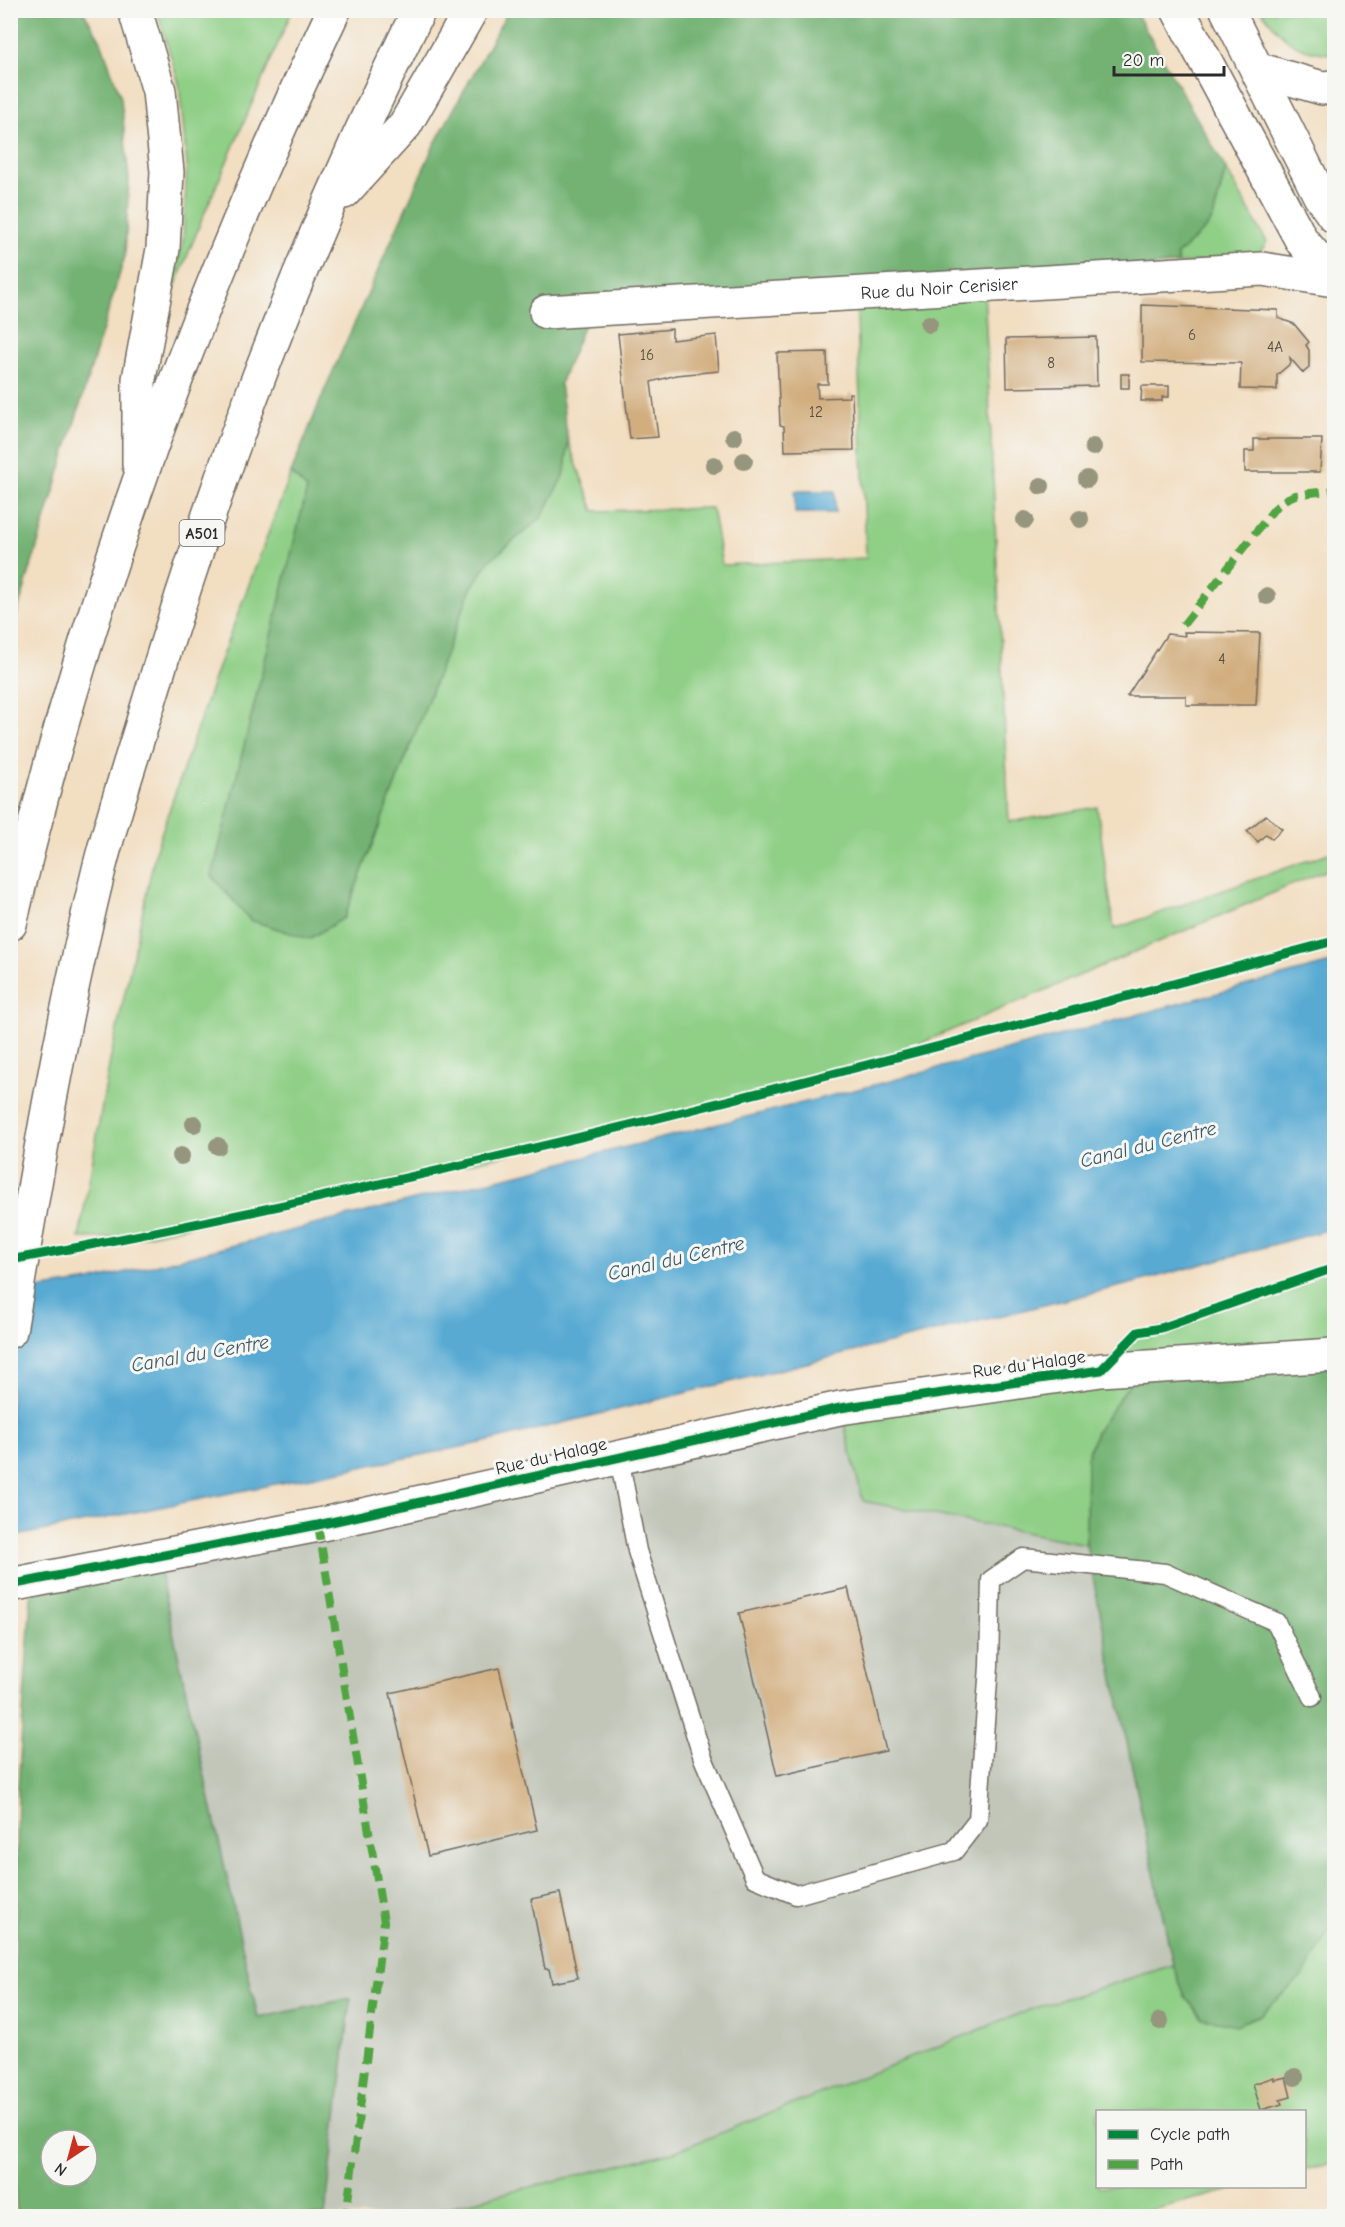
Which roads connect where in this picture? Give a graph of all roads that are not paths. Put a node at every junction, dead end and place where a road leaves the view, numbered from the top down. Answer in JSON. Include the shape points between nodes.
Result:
{"nodes":[{"id":1,"x":135,"y":10,"type":"edge"},
{"id":2,"x":334,"y":10,"type":"edge"},
{"id":3,"x":419,"y":10,"type":"edge"},
{"id":4,"x":471,"y":10,"type":"edge"},
{"id":5,"x":1178,"y":10,"type":"edge"},
{"id":6,"x":1227,"y":10,"type":"edge"},
{"id":7,"x":1257,"y":69,"type":"junction"},
{"id":8,"x":1335,"y":87,"type":"edge"},
{"id":9,"x":327,"y":211,"type":"junction"},
{"id":10,"x":1335,"y":216,"type":"edge"},
{"id":11,"x":1335,"y":270,"type":"edge"},
{"id":12,"x":1335,"y":280,"type":"edge"},
{"id":13,"x":546,"y":312,"type":"dead end"},
{"id":14,"x":140,"y":483,"type":"junction"},
{"id":15,"x":10,"y":924,"type":"edge"},
{"id":16,"x":10,"y":1331,"type":"edge"},
{"id":17,"x":1335,"y":1355,"type":"edge"},
{"id":18,"x":620,"y":1458,"type":"junction"},
{"id":19,"x":10,"y":1585,"type":"edge"},
{"id":20,"x":1312,"y":1697,"type":"dead end"}],
"edges":[{"from":1,"to":14,"type":"main road","via":[[159,91],[167,172],[163,249],[139,380]]},
{"from":2,"to":14,"type":"main road","via":[[220,265]]},
{"from":3,"to":9,"type":"main road","number":"A501","via":[[369,111]]},
{"from":4,"to":9,"type":"main road","via":[[405,125]]},
{"from":5,"to":11,"type":"main road","via":[[1302,241]]},
{"from":6,"to":7,"type":"main road"},
{"from":7,"to":8,"type":"main road","via":[[1322,88]]},
{"from":7,"to":10,"type":"main road","via":[[1320,196]]},
{"from":9,"to":16,"type":"main road","number":"A501","via":[[210,508],[101,863],[48,1102]]},
{"from":12,"to":13,"type":"main road","name":"Rue du Noir Cerisier","via":[[1262,269]]},
{"from":14,"to":15,"type":"main road","via":[[39,808]]},
{"from":17,"to":18,"type":"main road","name":"Rue du Halage","via":[[1101,1370],[868,1403]]},
{"from":18,"to":19,"type":"main road","name":"Rue du Halage","via":[[318,1525]]},
{"from":18,"to":20,"type":"lane","via":[[637,1551],[703,1758],[755,1878],[796,1895],[954,1851],[978,1820],[991,1580],[1023,1558],[1166,1573],[1276,1622]]}]}
